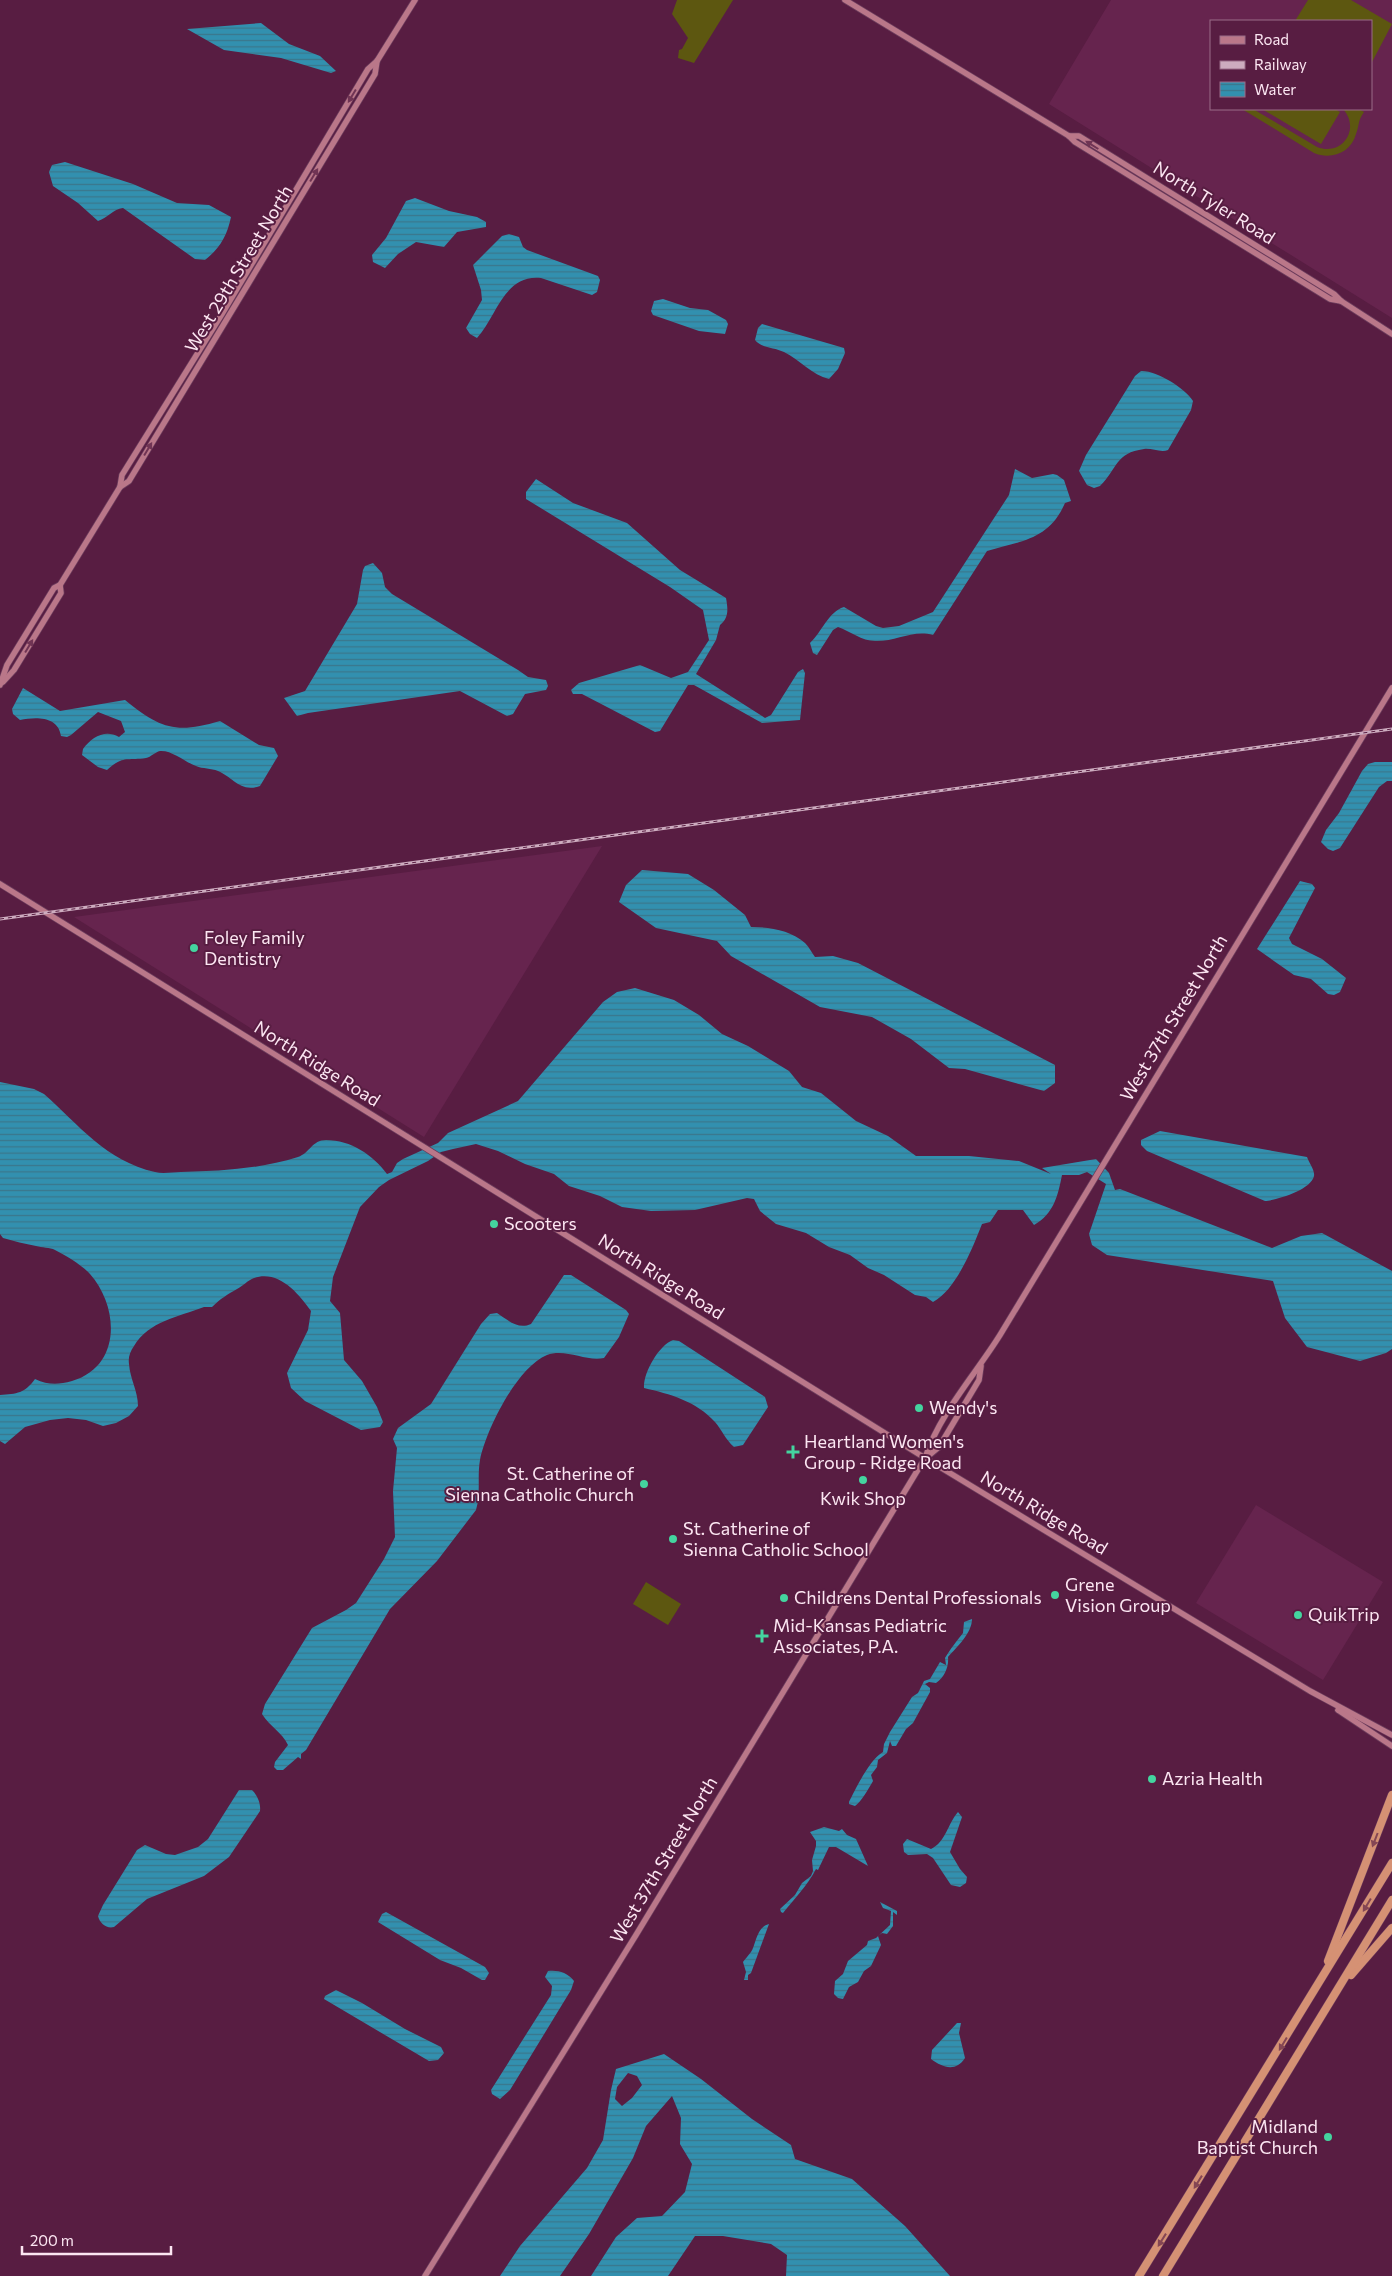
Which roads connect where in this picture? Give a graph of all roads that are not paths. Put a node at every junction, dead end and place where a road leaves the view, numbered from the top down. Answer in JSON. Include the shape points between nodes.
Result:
{"nodes":[{"id":1,"x":415,"y":0,"type":"edge"},
{"id":2,"x":845,"y":0,"type":"edge"},
{"id":3,"x":378,"y":61,"type":"junction"},
{"id":4,"x":1392,"y":334,"type":"edge"},
{"id":5,"x":178,"y":384,"type":"junction"},
{"id":6,"x":184,"y":389,"type":"junction"},
{"id":7,"x":120,"y":487,"type":"junction"},
{"id":8,"x":0,"y":685,"type":"edge"},
{"id":9,"x":1392,"y":688,"type":"edge"},
{"id":10,"x":0,"y":884,"type":"edge"},
{"id":11,"x":982,"y":1364,"type":"junction"},
{"id":12,"x":925,"y":1458,"type":"junction"},
{"id":13,"x":1310,"y":1690,"type":"junction"},
{"id":14,"x":1392,"y":1735,"type":"edge"},
{"id":15,"x":1392,"y":1746,"type":"edge"},
{"id":16,"x":1392,"y":1795,"type":"edge"},
{"id":17,"x":1392,"y":1863,"type":"edge"},
{"id":18,"x":1392,"y":1900,"type":"edge"},
{"id":19,"x":1392,"y":1928,"type":"edge"},
{"id":20,"x":1299,"y":2016,"type":"junction"},
{"id":21,"x":1304,"y":2045,"type":"junction"},
{"id":22,"x":425,"y":2276,"type":"edge"},
{"id":23,"x":1139,"y":2276,"type":"edge"},
{"id":24,"x":1163,"y":2276,"type":"edge"}],
"edges":[{"from":1,"to":3,"type":"main road","name":"West 29th Street North"},
{"from":2,"to":4,"type":"main road","name":"North Tyler Road","via":[[1330,300],[1341,301]]},
{"from":3,"to":5,"type":"main road","name":"West 29th Street North","one_way":true,"via":[[368,69]]},
{"from":6,"to":3,"type":"main road","name":"West 29th Street North","one_way":true,"via":[[375,74]]},
{"from":5,"to":6,"type":"main road"},
{"from":5,"to":7,"type":"main road","name":"West 29th Street North","via":[[122,475]]},
{"from":7,"to":6,"type":"main road","name":"West 29th Street North","one_way":true,"via":[[129,481]]},
{"from":7,"to":8,"type":"main road","name":"West 29th Street North","via":[[16,650]]},
{"from":9,"to":11,"type":"main road","name":"West 37th Street North"},
{"from":10,"to":12,"type":"main road","name":"North Ridge Road"},
{"from":11,"to":12,"type":"main road","name":"West 37th Street North","via":[[971,1375],[931,1442]]},
{"from":11,"to":12,"type":"main road","name":"West 37th Street North","via":[[979,1380],[939,1447]]},
{"from":12,"to":13,"type":"main road","name":"North Ridge Road"},
{"from":12,"to":22,"type":"main road","name":"West 37th Street North"},
{"from":13,"to":14,"type":"main road","name":"North Ridge Road"},
{"from":13,"to":15,"type":"main road","name":"North Ridge Road"},
{"from":16,"to":20,"type":"highway","one_way":true,"via":[[1337,1941]]},
{"from":17,"to":20,"type":"highway","one_way":true},
{"from":18,"to":21,"type":"highway"},
{"from":19,"to":21,"type":"highway","via":[[1355,1970]]},
{"from":20,"to":23,"type":"highway","one_way":true},
{"from":21,"to":24,"type":"highway"}]}
